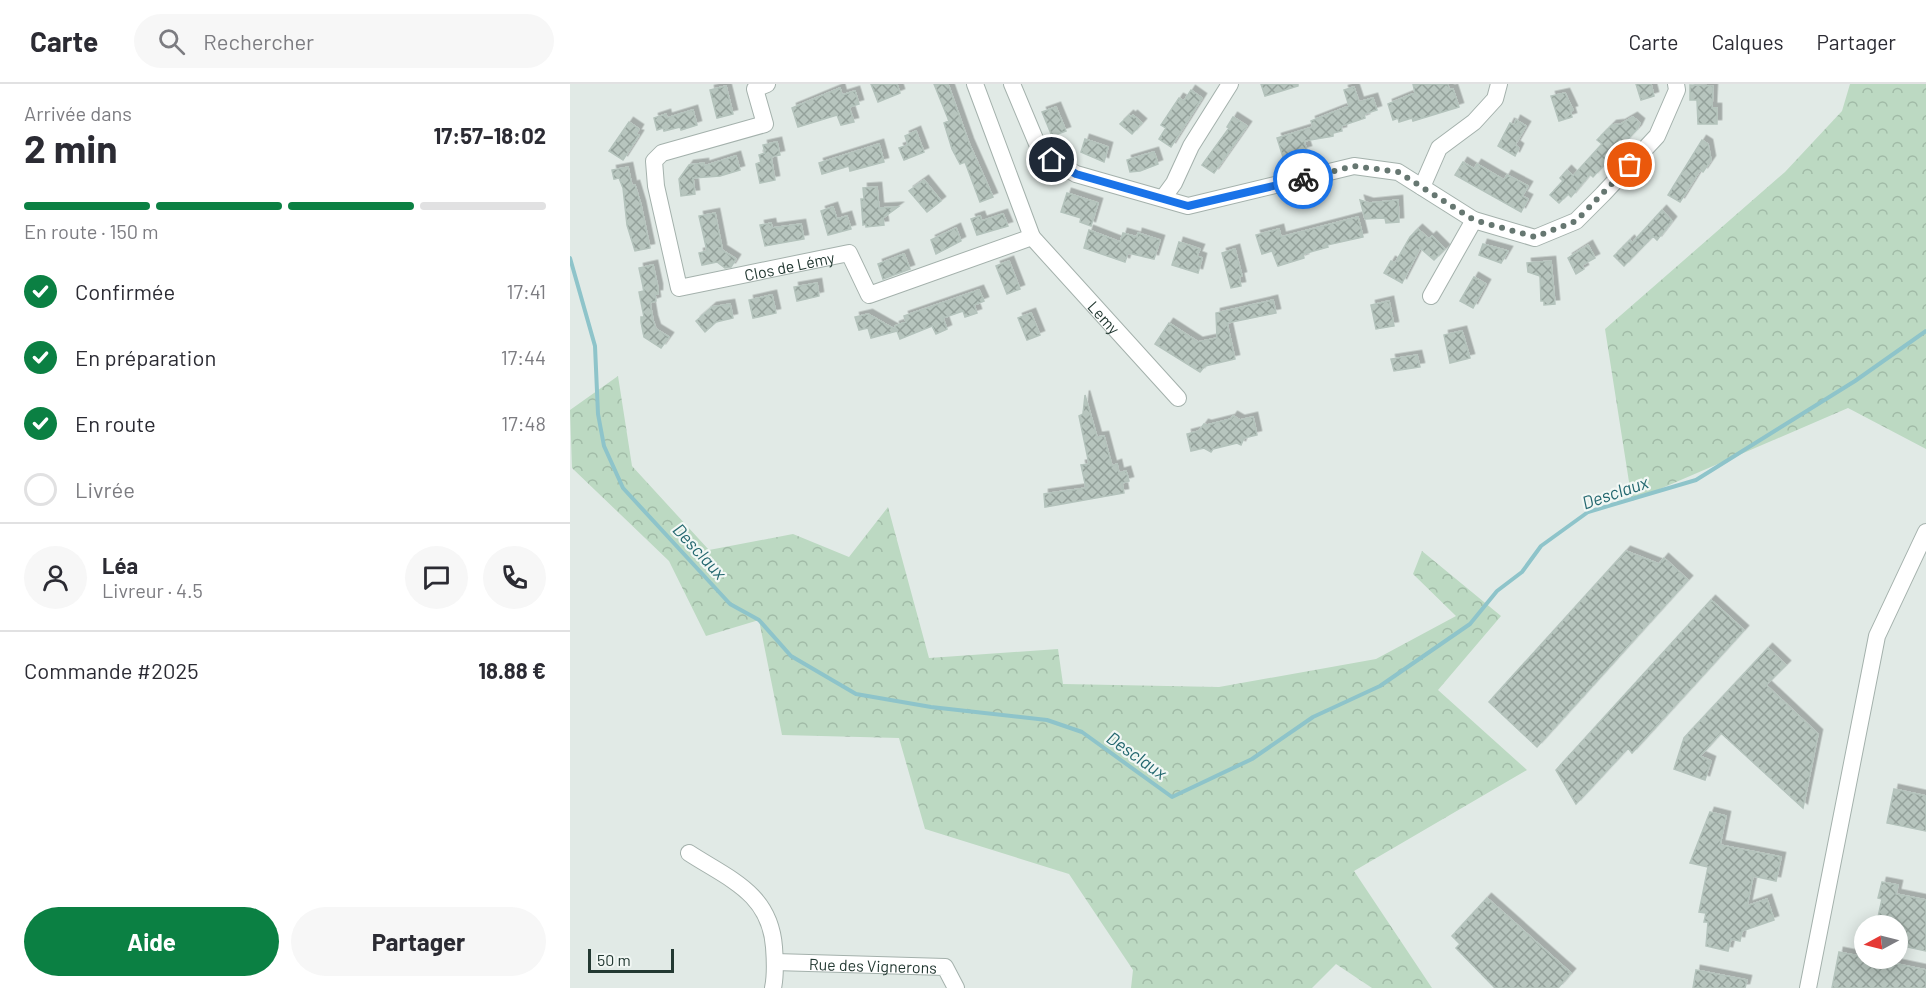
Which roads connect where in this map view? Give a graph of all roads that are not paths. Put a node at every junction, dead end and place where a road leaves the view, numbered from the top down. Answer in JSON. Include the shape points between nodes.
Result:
{"nodes":[{"id":1,"x":767,"y":84,"type":"edge"},
{"id":2,"x":975,"y":84,"type":"edge"},
{"id":3,"x":1012,"y":84,"type":"edge"},
{"id":4,"x":1230,"y":84,"type":"edge"},
{"id":5,"x":1499,"y":84,"type":"edge"},
{"id":6,"x":1676,"y":84,"type":"edge"},
{"id":7,"x":1422,"y":187,"type":"junction"},
{"id":8,"x":1163,"y":198,"type":"junction"},
{"id":9,"x":1474,"y":220,"type":"junction"},
{"id":10,"x":1032,"y":237,"type":"junction"},
{"id":11,"x":1431,"y":296,"type":"dead end"},
{"id":12,"x":1178,"y":398,"type":"dead end"},
{"id":13,"x":1926,"y":532,"type":"edge"},
{"id":14,"x":689,"y":853,"type":"dead end"},
{"id":15,"x":775,"y":962,"type":"junction"},
{"id":16,"x":772,"y":988,"type":"edge"},
{"id":17,"x":956,"y":988,"type":"edge"},
{"id":18,"x":1808,"y":988,"type":"edge"}],
"edges":[{"from":1,"to":10,"type":"street","name":"Clos de Lémy","via":[[755,89],[765,124],[662,153],[654,161],[679,288],[849,253],[869,295]]},
{"from":2,"to":10,"type":"street"},
{"from":3,"to":8,"type":"street","via":[[1038,146],[1052,160],[1076,174]]},
{"from":4,"to":8,"type":"street"},
{"from":5,"to":7,"type":"street","via":[[1495,99],[1474,122],[1439,148]]},
{"from":6,"to":9,"type":"street","via":[[1657,136],[1576,221],[1535,237]]},
{"from":7,"to":8,"type":"street","via":[[1398,172],[1354,166],[1188,206]]},
{"from":7,"to":9,"type":"street"},
{"from":9,"to":11,"type":"street"},
{"from":10,"to":12,"type":"street","name":"Lemy"},
{"from":13,"to":18,"type":"street","via":[[1877,636]]},
{"from":14,"to":15,"type":"street","via":[[754,897],[766,911],[773,932]]},
{"from":15,"to":16,"type":"street"},
{"from":15,"to":17,"type":"street","name":"Rue des Vignerons","via":[[945,967]]}]}
